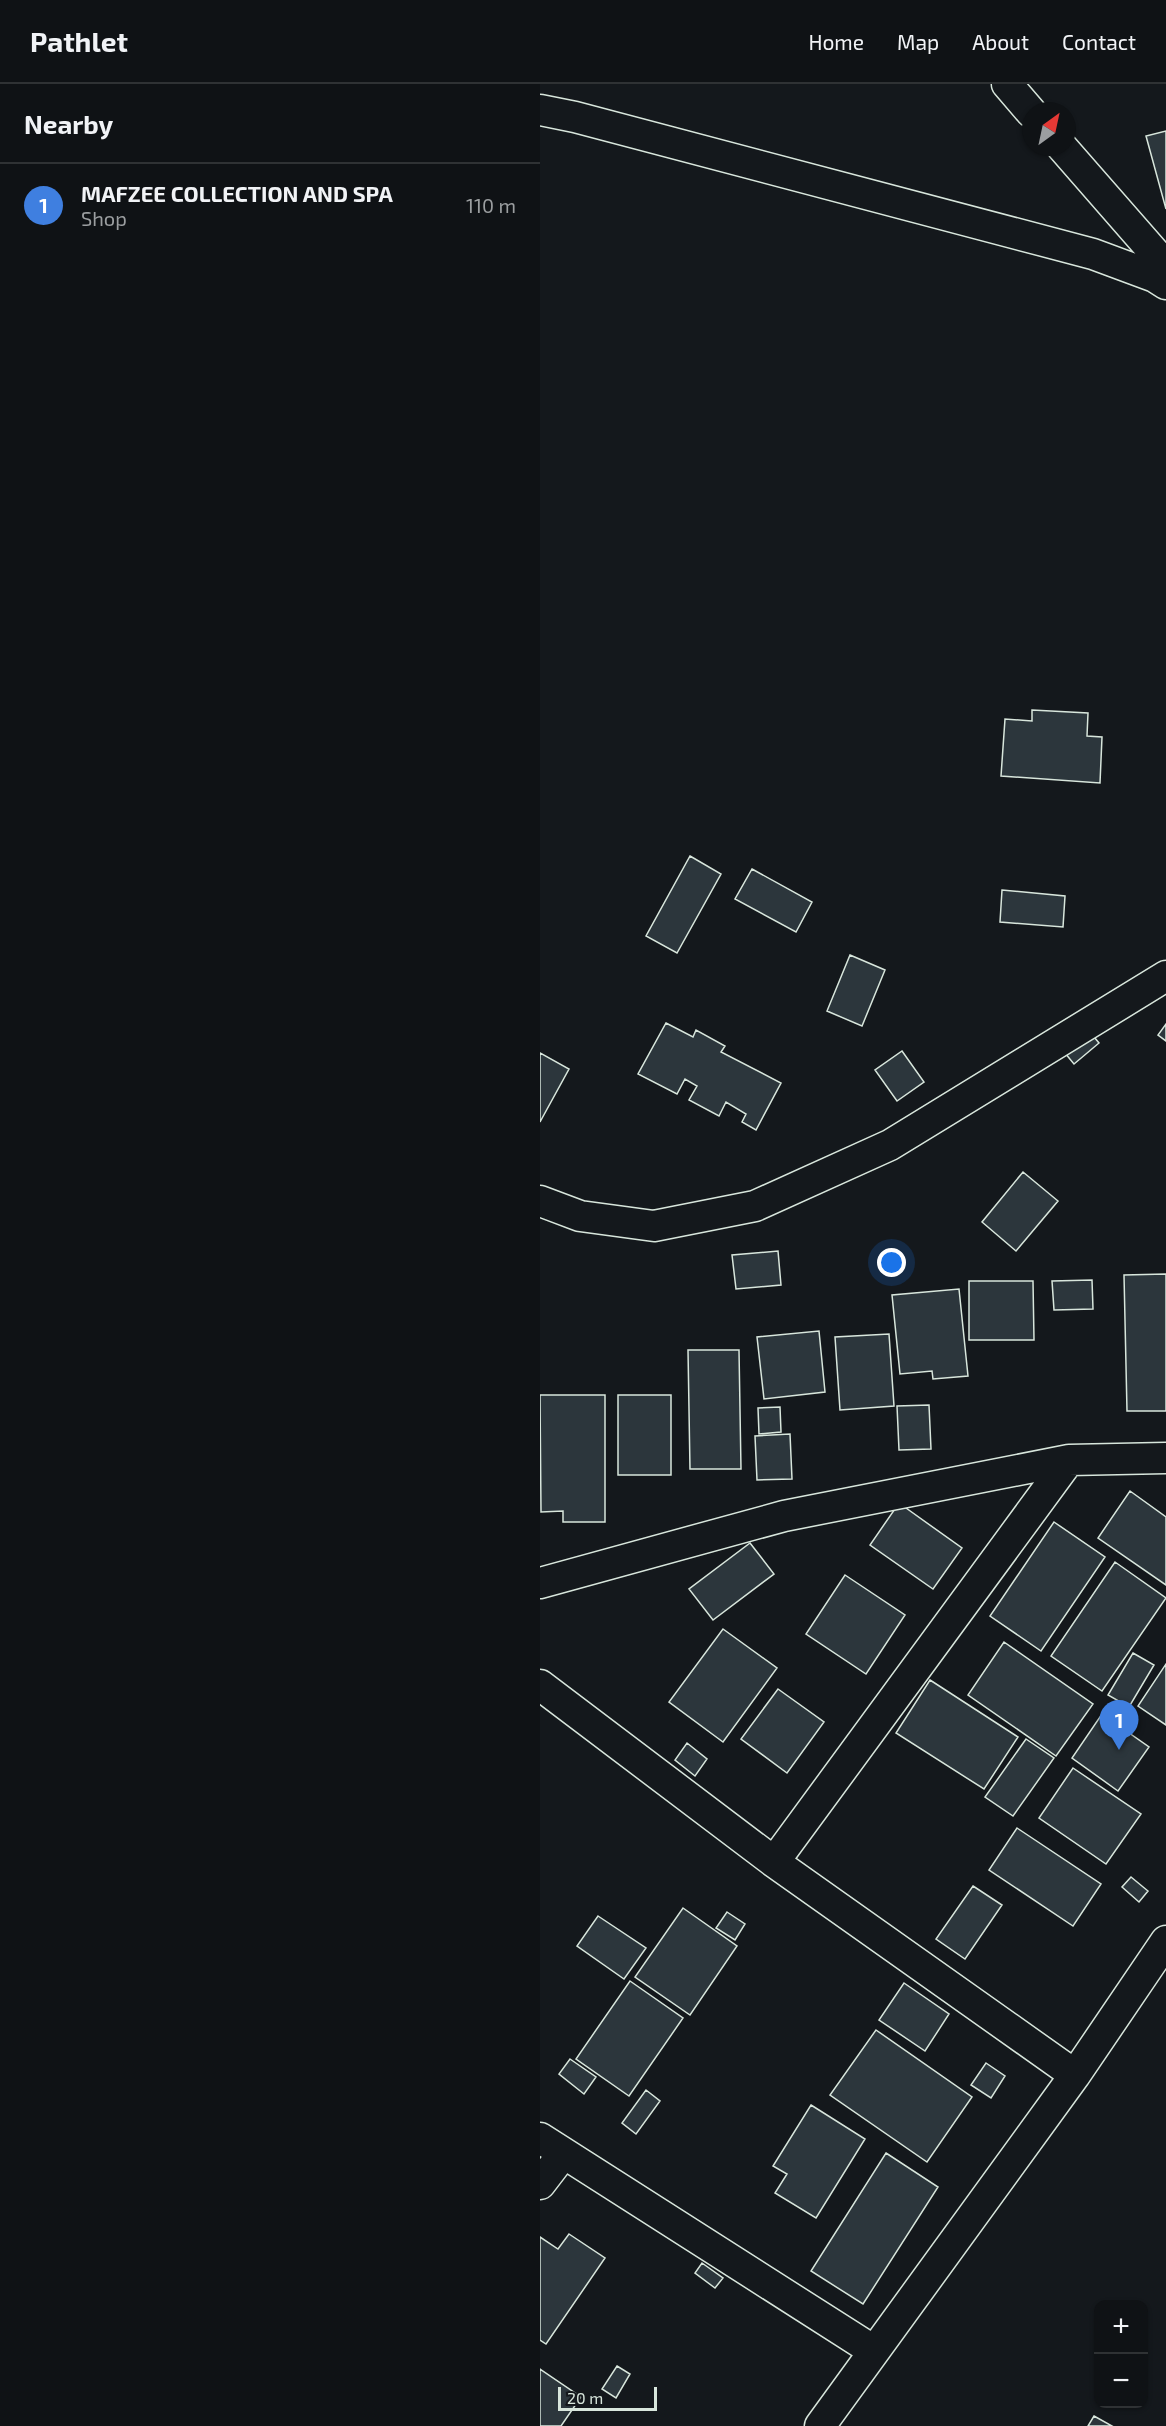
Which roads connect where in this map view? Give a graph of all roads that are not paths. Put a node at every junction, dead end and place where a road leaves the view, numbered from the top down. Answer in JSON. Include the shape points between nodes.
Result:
{"nodes":[{"id":1,"x":1007,"y":84,"type":"edge"},
{"id":2,"x":1022,"y":102,"type":"edge"},
{"id":3,"x":540,"y":110,"type":"edge"},
{"id":4,"x":1070,"y":156,"type":"edge"},
{"id":5,"x":1166,"y":266,"type":"edge"},
{"id":6,"x":1166,"y":284,"type":"edge"},
{"id":7,"x":1166,"y":976,"type":"edge"},
{"id":8,"x":540,"y":1201,"type":"edge"},
{"id":9,"x":1166,"y":1458,"type":"edge"},
{"id":10,"x":1069,"y":1460,"type":"junction"},
{"id":11,"x":540,"y":1583,"type":"edge"},
{"id":12,"x":540,"y":1685,"type":"edge"},
{"id":13,"x":774,"y":1862,"type":"junction"},
{"id":14,"x":1166,"y":1941,"type":"edge"},
{"id":15,"x":1075,"y":2075,"type":"junction"},
{"id":16,"x":551,"y":2146,"type":"edge"},
{"id":17,"x":540,"y":2184,"type":"edge"},
{"id":18,"x":874,"y":2351,"type":"junction"},
{"id":19,"x":820,"y":2426,"type":"edge"}],
"edges":[{"from":1,"to":2,"type":"street"},
{"from":3,"to":6,"type":"street","via":[[1093,254]]},
{"from":4,"to":5,"type":"street"},
{"from":7,"to":8,"type":"street","via":[[890,1145],[755,1206],[654,1226],[580,1216]]},
{"from":9,"to":10,"type":"street"},
{"from":10,"to":11,"type":"street","via":[[784,1516]]},
{"from":10,"to":13,"type":"street"},
{"from":12,"to":13,"type":"street"},
{"from":13,"to":15,"type":"street"},
{"from":14,"to":15,"type":"street"},
{"from":15,"to":18,"type":"street"},
{"from":16,"to":17,"type":"street"},
{"from":16,"to":18,"type":"street"},
{"from":18,"to":19,"type":"street"}]}
